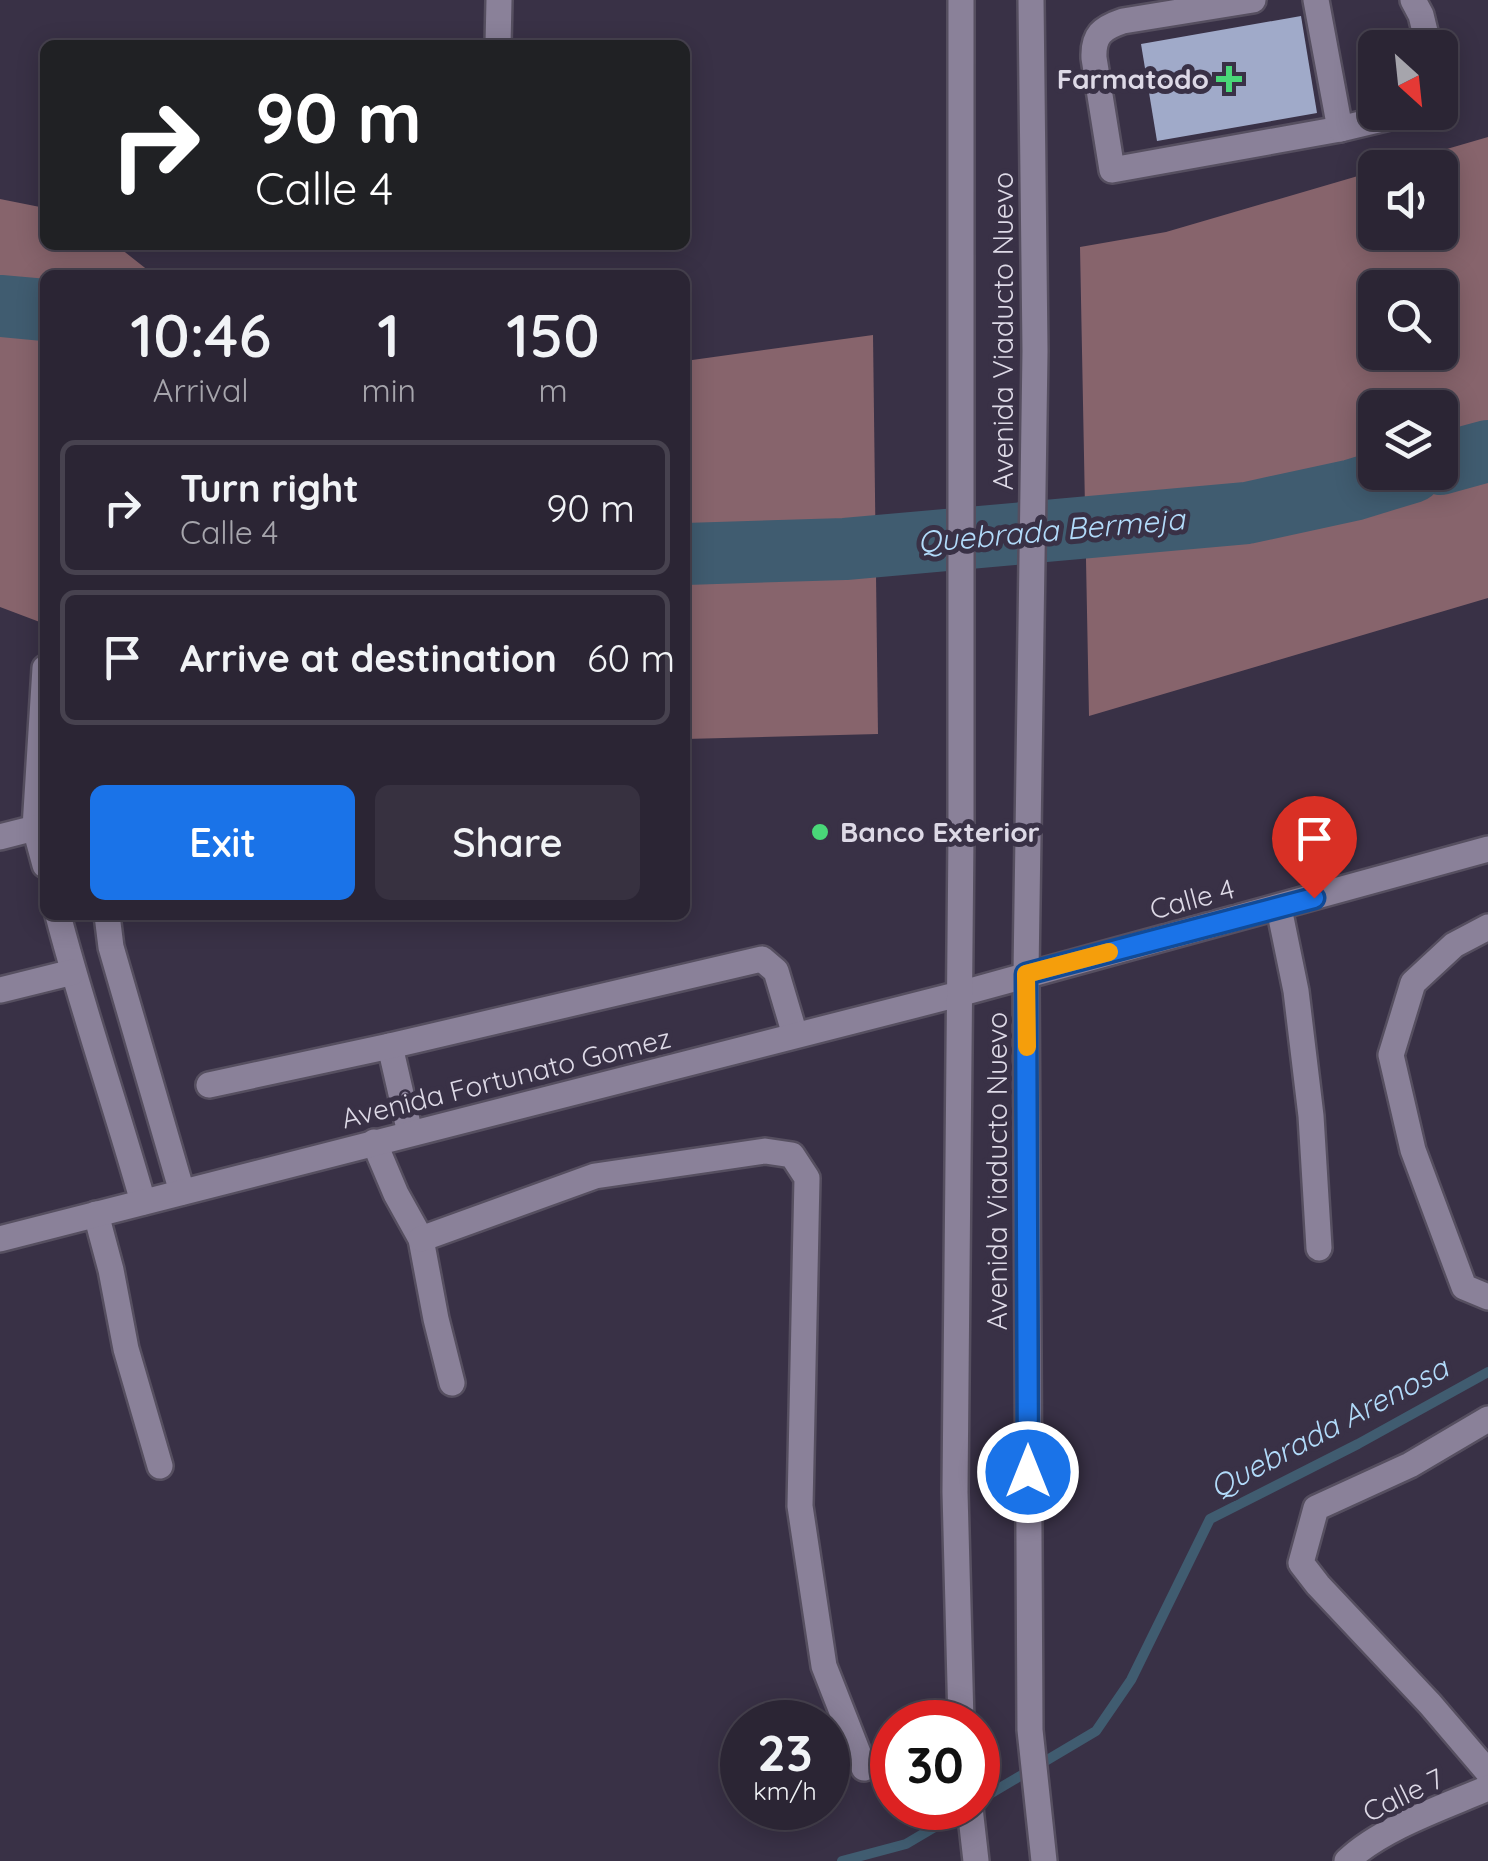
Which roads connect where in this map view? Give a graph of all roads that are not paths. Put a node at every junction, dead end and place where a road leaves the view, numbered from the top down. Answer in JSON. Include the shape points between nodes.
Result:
{"nodes":[{"id":1,"x":500,"y":0,"type":"edge"},
{"id":2,"x":961,"y":0,"type":"edge"},
{"id":3,"x":1031,"y":0,"type":"edge"},
{"id":4,"x":1253,"y":0,"type":"edge"},
{"id":5,"x":1316,"y":0,"type":"edge"},
{"id":6,"x":1413,"y":0,"type":"edge"},
{"id":7,"x":1424,"y":30,"type":"edge"},
{"id":8,"x":498,"y":40,"type":"edge"},
{"id":9,"x":1358,"y":125,"type":"edge"},
{"id":10,"x":1340,"y":129,"type":"junction"},
{"id":11,"x":40,"y":757,"type":"edge"},
{"id":12,"x":36,"y":828,"type":"junction"},
{"id":13,"x":0,"y":836,"type":"edge"},
{"id":14,"x":40,"y":844,"type":"edge"},
{"id":15,"x":1488,"y":849,"type":"edge"},
{"id":16,"x":1279,"y":908,"type":"junction"},
{"id":17,"x":59,"y":920,"type":"edge"},
{"id":18,"x":108,"y":920,"type":"edge"},
{"id":19,"x":1488,"y":927,"type":"edge"},
{"id":20,"x":73,"y":972,"type":"junction"},
{"id":21,"x":1026,"y":974,"type":"junction"},
{"id":22,"x":0,"y":990,"type":"edge"},
{"id":23,"x":959,"y":994,"type":"junction"},
{"id":24,"x":795,"y":1035,"type":"junction"},
{"id":25,"x":390,"y":1046,"type":"junction"},
{"id":26,"x":209,"y":1084,"type":"dead end"},
{"id":27,"x":410,"y":1133,"type":"junction"},
{"id":28,"x":374,"y":1142,"type":"junction"},
{"id":29,"x":182,"y":1192,"type":"junction"},
{"id":30,"x":142,"y":1202,"type":"junction"},
{"id":31,"x":96,"y":1214,"type":"junction"},
{"id":32,"x":0,"y":1239,"type":"edge"},
{"id":33,"x":421,"y":1239,"type":"junction"},
{"id":34,"x":1318,"y":1248,"type":"dead end"},
{"id":35,"x":1488,"y":1296,"type":"edge"},
{"id":36,"x":452,"y":1383,"type":"dead end"},
{"id":37,"x":1488,"y":1419,"type":"edge"},
{"id":38,"x":160,"y":1466,"type":"dead end"},
{"id":39,"x":960,"y":1700,"type":"edge"},
{"id":40,"x":864,"y":1768,"type":"dead end"},
{"id":41,"x":1488,"y":1772,"type":"edge"},
{"id":42,"x":1488,"y":1788,"type":"edge"},
{"id":43,"x":972,"y":1830,"type":"edge"},
{"id":44,"x":1352,"y":1856,"type":"edge"},
{"id":45,"x":976,"y":1861,"type":"edge"},
{"id":46,"x":1044,"y":1861,"type":"edge"},
{"id":47,"x":1327,"y":1861,"type":"edge"}],
"edges":[{"from":1,"to":8,"type":"street"},
{"from":2,"to":23,"type":"street","name":"Avenida Viaducto Nuevo"},
{"from":3,"to":21,"type":"street","name":"Avenida Viaducto Nuevo","via":[[1035,351]]},
{"from":4,"to":10,"type":"street","via":[[1123,21],[1099,34],[1094,58],[1112,170]]},
{"from":5,"to":10,"type":"street"},
{"from":6,"to":7,"type":"street"},
{"from":9,"to":10,"type":"street"},
{"from":11,"to":12,"type":"street"},
{"from":12,"to":13,"type":"street"},
{"from":12,"to":14,"type":"street"},
{"from":15,"to":16,"type":"street","name":"Calle 4"},
{"from":16,"to":21,"type":"street","name":"Calle 4"},
{"from":16,"to":34,"type":"street","via":[[1312,1116]]},
{"from":17,"to":20,"type":"street"},
{"from":18,"to":29,"type":"street"},
{"from":19,"to":35,"type":"street","via":[[1454,945],[1413,983],[1391,1055],[1413,1150],[1464,1287]]},
{"from":20,"to":22,"type":"street"},
{"from":20,"to":30,"type":"street"},
{"from":21,"to":23,"type":"street","name":"Avenida Fortunato Gomez"},
{"from":21,"to":46,"type":"street","name":"Avenida Viaducto Nuevo","via":[[1030,1730]]},
{"from":23,"to":24,"type":"street","name":"Avenida Fortunato Gomez"},
{"from":23,"to":39,"type":"street","name":"Avenida Viaducto Nuevo","via":[[955,1492]]},
{"from":24,"to":25,"type":"street","via":[[776,972],[762,959]]},
{"from":24,"to":27,"type":"street","name":"Avenida Fortunato Gomez"},
{"from":25,"to":26,"type":"street"},
{"from":25,"to":27,"type":"street"},
{"from":27,"to":28,"type":"street","name":"Avenida Fortunato Gomez"},
{"from":28,"to":29,"type":"street","name":"Avenida Fortunato Gomez"},
{"from":28,"to":33,"type":"street"},
{"from":29,"to":30,"type":"street","name":"Avenida Fortunato Gomez"},
{"from":30,"to":31,"type":"street","name":"Avenida Fortunato Gomez"},
{"from":31,"to":32,"type":"street","name":"Avenida Fortunato Gomez"},
{"from":31,"to":38,"type":"street"},
{"from":33,"to":36,"type":"street"},
{"from":33,"to":40,"type":"street","via":[[595,1176],[765,1151],[792,1155],[807,1178],[800,1506],[824,1666]]},
{"from":37,"to":41,"type":"street","via":[[1410,1465],[1316,1508],[1301,1562]]},
{"from":42,"to":44,"type":"street","name":"Calle 7","via":[[1408,1822]]},
{"from":43,"to":45,"type":"street"},
{"from":44,"to":47,"type":"street","name":"Calle 7"}]}
